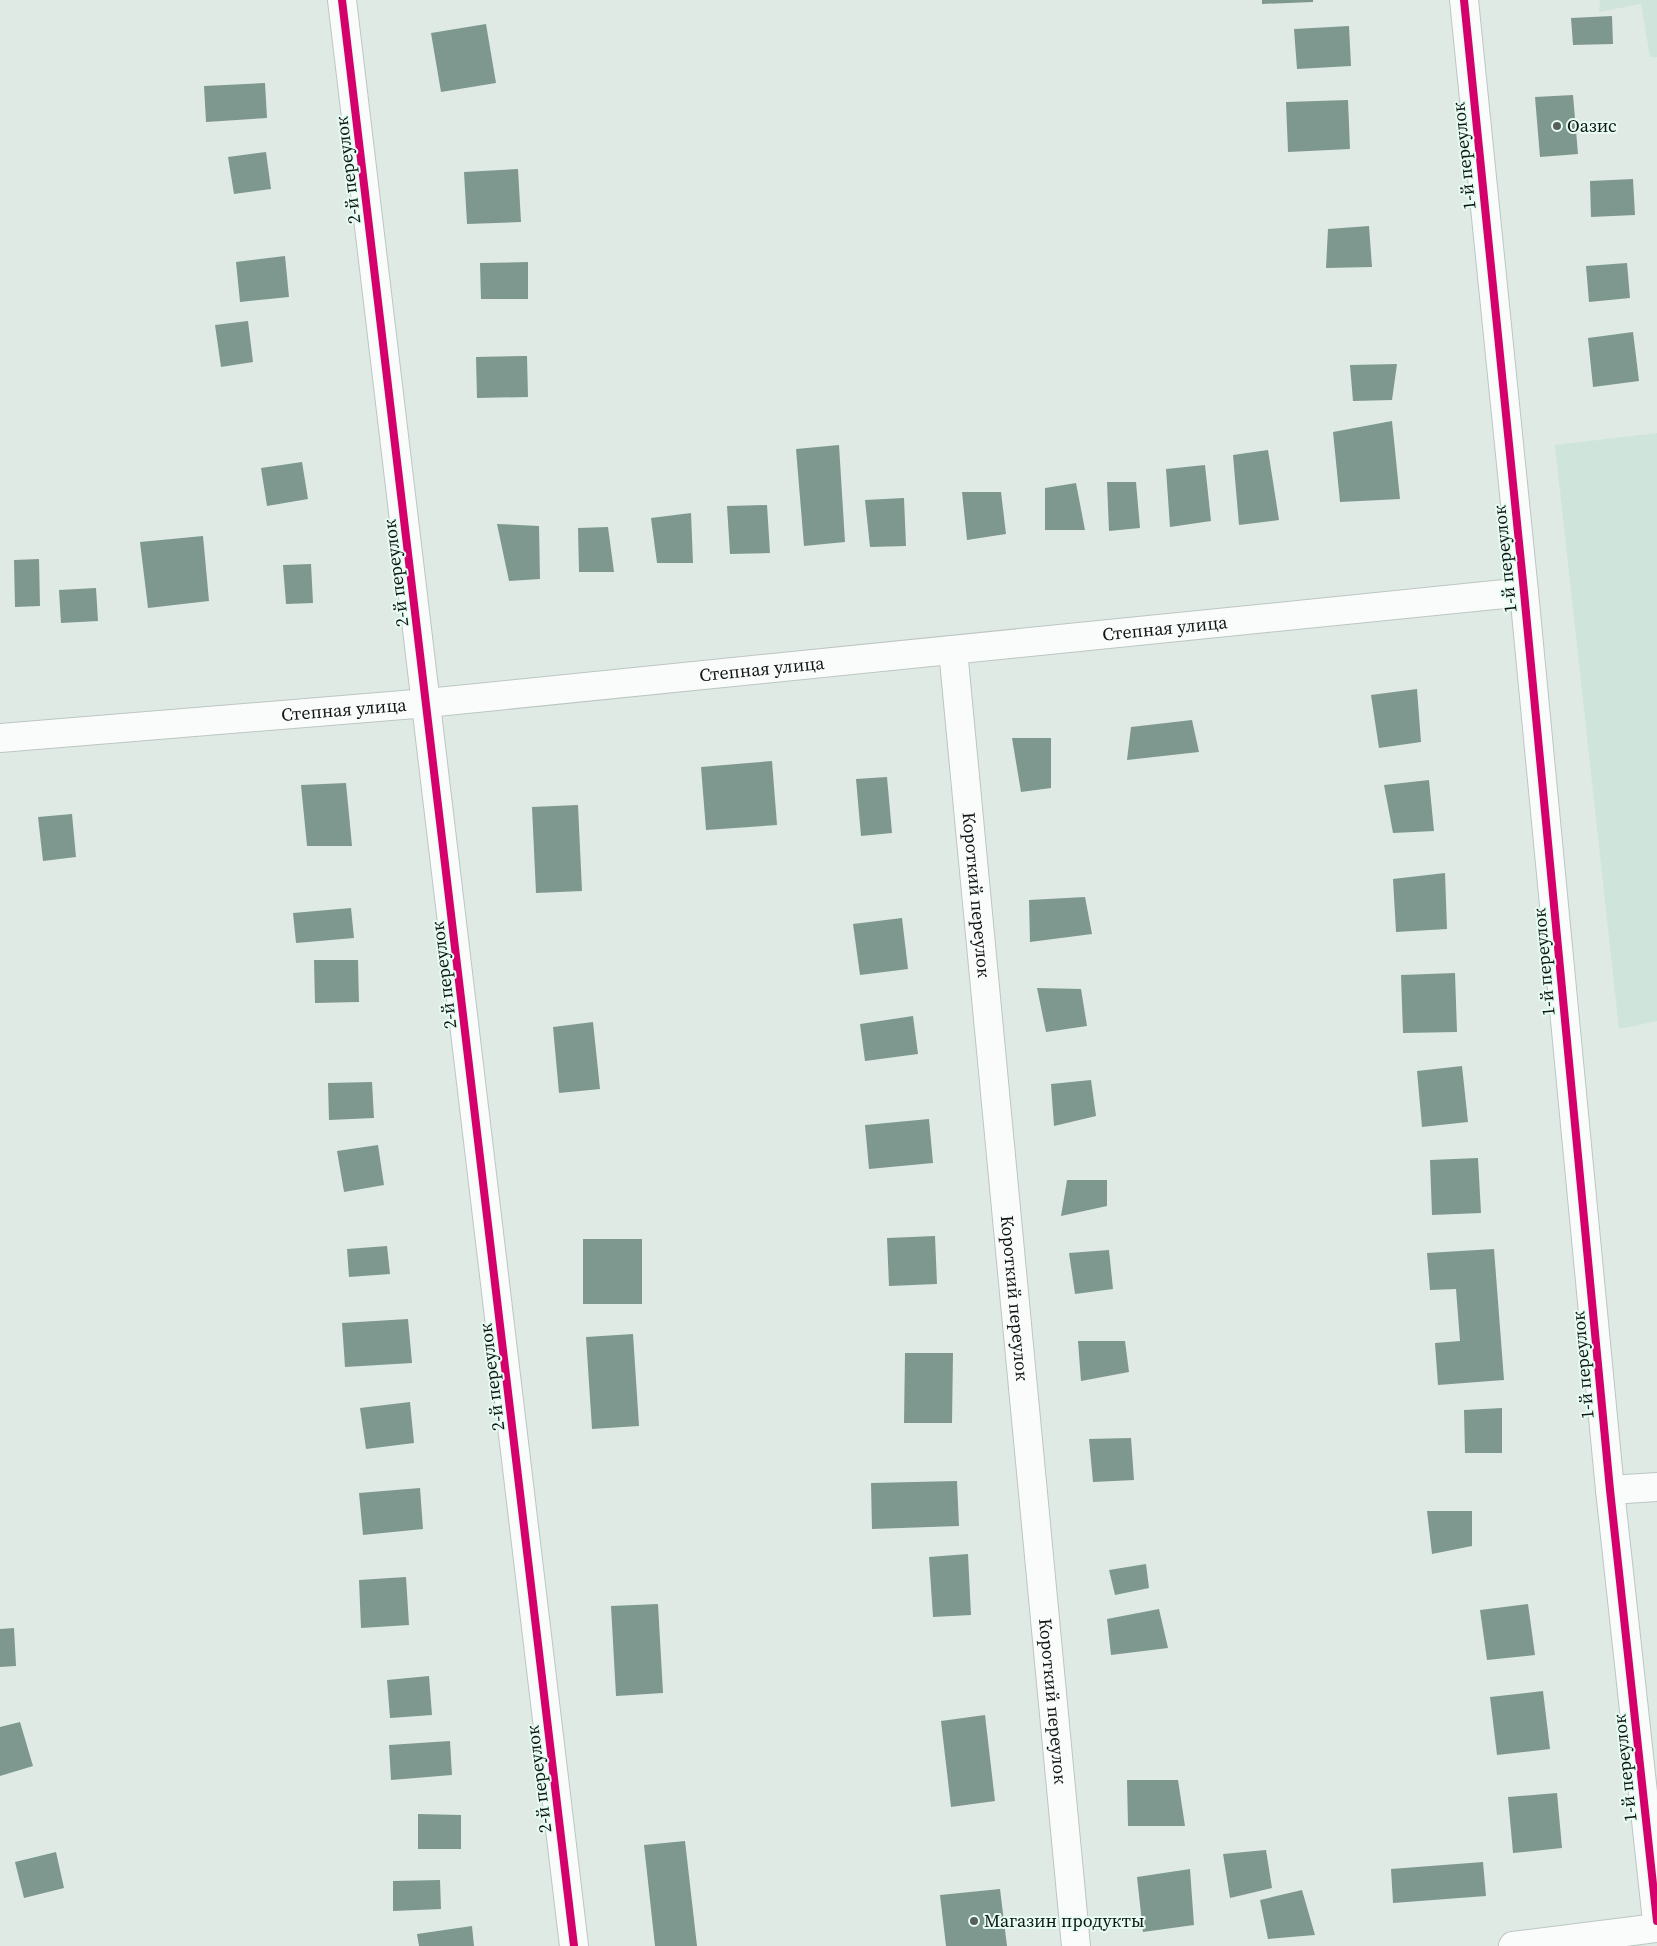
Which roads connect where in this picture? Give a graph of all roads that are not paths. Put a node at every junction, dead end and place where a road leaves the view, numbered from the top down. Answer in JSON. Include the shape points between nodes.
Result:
{"nodes":[{"id":1,"x":342,"y":0,"type":"edge"},
{"id":2,"x":1464,"y":0,"type":"edge"},
{"id":3,"x":1524,"y":592,"type":"junction"},
{"id":4,"x":953,"y":650,"type":"junction"},
{"id":5,"x":427,"y":704,"type":"junction"},
{"id":6,"x":0,"y":738,"type":"edge"},
{"id":7,"x":1657,"y":1486,"type":"edge"},
{"id":8,"x":1610,"y":1490,"type":"junction"},
{"id":9,"x":1657,"y":1918,"type":"edge"},
{"id":10,"x":574,"y":1946,"type":"edge"},
{"id":11,"x":1076,"y":1946,"type":"edge"},
{"id":12,"x":1513,"y":1946,"type":"edge"}],
"edges":[{"from":1,"to":5,"type":"street","name":"2-й переулок"},
{"from":2,"to":3,"type":"street","name":"1-й переулок"},
{"from":3,"to":4,"type":"street","name":"Степная улица"},
{"from":3,"to":8,"type":"street","name":"1-й переулок"},
{"from":4,"to":5,"type":"street","name":"Степная улица"},
{"from":4,"to":11,"type":"street","name":"Короткий переулок"},
{"from":5,"to":6,"type":"street","name":"Степная улица"},
{"from":5,"to":10,"type":"street","name":"2-й переулок"},
{"from":7,"to":8,"type":"street"},
{"from":8,"to":9,"type":"street","name":"1-й переулок"},
{"from":9,"to":12,"type":"street"}]}
